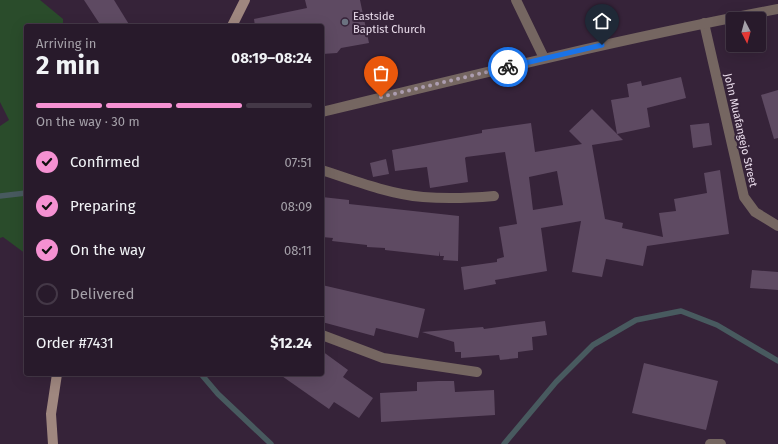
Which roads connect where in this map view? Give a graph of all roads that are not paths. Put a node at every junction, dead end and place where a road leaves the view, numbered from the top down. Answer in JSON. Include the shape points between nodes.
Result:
{"nodes":[{"id":1,"x":245,"y":0,"type":"edge"},
{"id":2,"x":516,"y":0,"type":"edge"},
{"id":3,"x":778,"y":9,"type":"edge"},
{"id":4,"x":704,"y":23,"type":"junction"},
{"id":5,"x":233,"y":24,"type":"edge"},
{"id":6,"x":544,"y":58,"type":"junction"},
{"id":7,"x":324,"y":112,"type":"edge"},
{"id":8,"x":324,"y":171,"type":"edge"},
{"id":9,"x":494,"y":196,"type":"dead end"},
{"id":10,"x":778,"y":226,"type":"edge"},
{"id":11,"x":324,"y":336,"type":"edge"},
{"id":12,"x":477,"y":372,"type":"dead end"},
{"id":13,"x":57,"y":376,"type":"edge"},
{"id":14,"x":53,"y":444,"type":"edge"},
{"id":15,"x":710,"y":444,"type":"edge"},
{"id":16,"x":721,"y":444,"type":"edge"}],
"edges":[{"from":1,"to":5,"type":"street"},
{"from":2,"to":6,"type":"street"},
{"from":3,"to":4,"type":"street"},
{"from":4,"to":6,"type":"street"},
{"from":4,"to":10,"type":"street","name":"John Muafangejo Street","via":[[744,197],[755,212]]},
{"from":6,"to":7,"type":"street"},
{"from":8,"to":9,"type":"street","via":[[377,188],[423,197],[461,199]]},
{"from":11,"to":12,"type":"street","via":[[383,358]]},
{"from":13,"to":14,"type":"street","via":[[51,414]]},
{"from":15,"to":16,"type":"street"}]}
